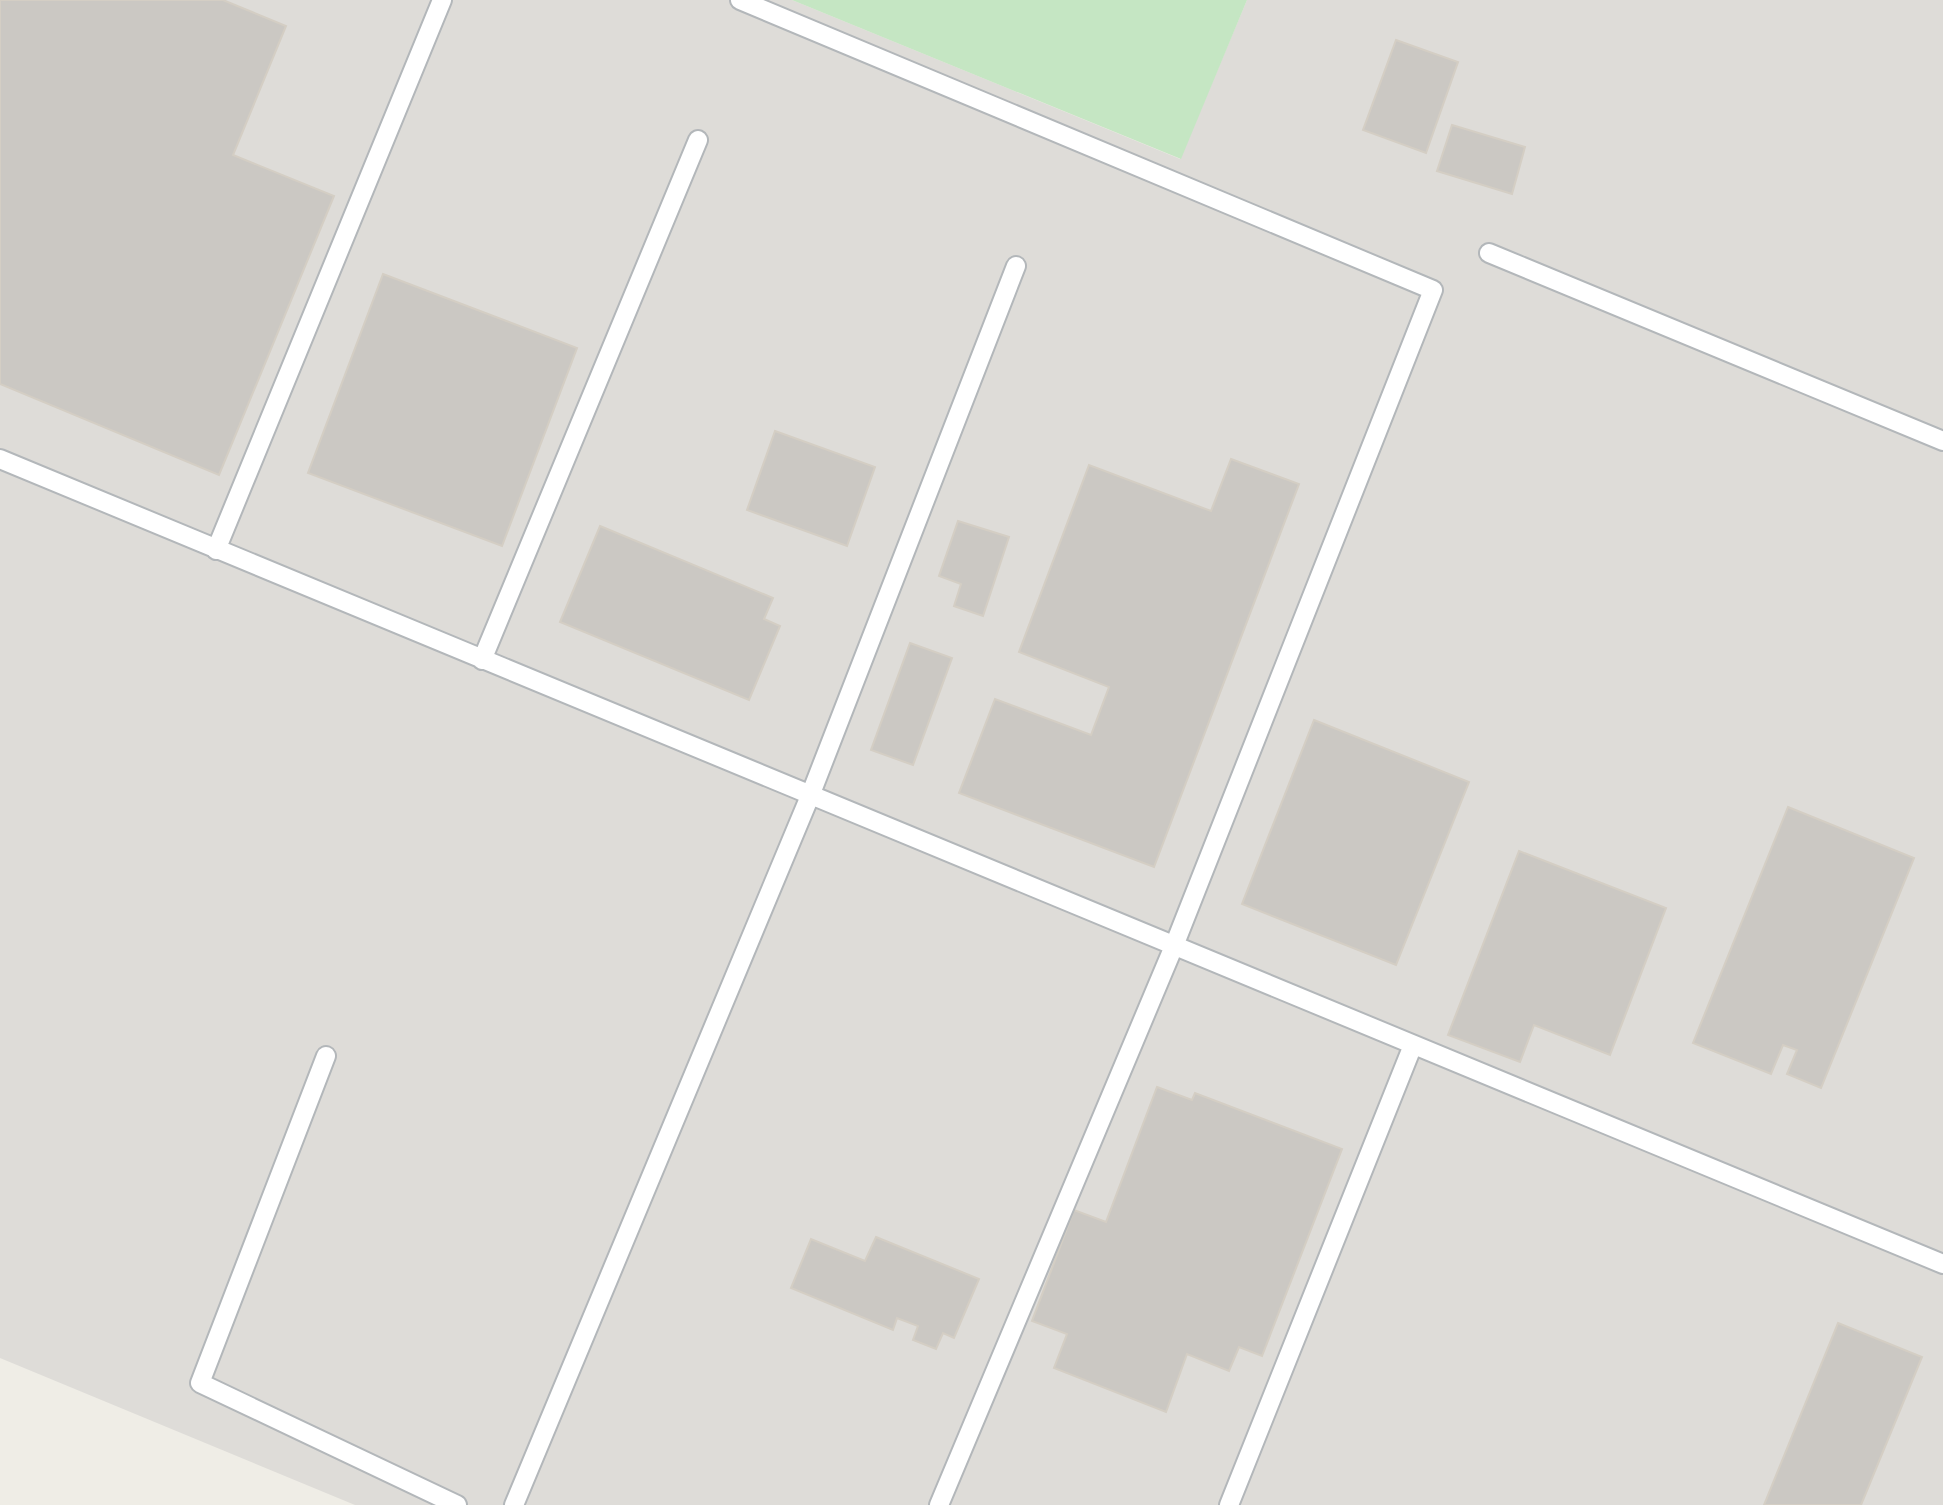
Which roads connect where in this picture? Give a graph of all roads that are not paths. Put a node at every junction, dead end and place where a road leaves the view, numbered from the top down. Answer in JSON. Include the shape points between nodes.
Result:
{"nodes":[{"id":1,"x":442,"y":0,"type":"edge"},
{"id":2,"x":740,"y":0,"type":"edge"},
{"id":3,"x":698,"y":140,"type":"dead end"},
{"id":4,"x":1489,"y":253,"type":"dead end"},
{"id":5,"x":1016,"y":266,"type":"dead end"},
{"id":6,"x":1943,"y":441,"type":"edge"},
{"id":7,"x":0,"y":459,"type":"edge"},
{"id":8,"x":216,"y":550,"type":"junction"},
{"id":9,"x":482,"y":660,"type":"junction"},
{"id":10,"x":810,"y":796,"type":"junction"},
{"id":11,"x":1174,"y":946,"type":"junction"},
{"id":12,"x":1413,"y":1045,"type":"junction"},
{"id":13,"x":326,"y":1056,"type":"dead end"},
{"id":14,"x":1943,"y":1264,"type":"edge"},
{"id":15,"x":457,"y":1505,"type":"edge"},
{"id":16,"x":514,"y":1505,"type":"edge"},
{"id":17,"x":939,"y":1505,"type":"edge"},
{"id":18,"x":1229,"y":1505,"type":"edge"}],
"edges":[{"from":1,"to":8,"type":"lane"},
{"from":2,"to":11,"type":"lane","via":[[1433,290]]},
{"from":3,"to":9,"type":"lane"},
{"from":4,"to":6,"type":"lane"},
{"from":5,"to":10,"type":"lane"},
{"from":7,"to":8,"type":"lane"},
{"from":8,"to":9,"type":"lane"},
{"from":9,"to":10,"type":"lane"},
{"from":10,"to":11,"type":"lane"},
{"from":10,"to":16,"type":"lane"},
{"from":11,"to":12,"type":"lane"},
{"from":11,"to":17,"type":"lane"},
{"from":12,"to":14,"type":"lane"},
{"from":12,"to":18,"type":"lane"},
{"from":13,"to":15,"type":"lane","via":[[200,1383]]}]}
